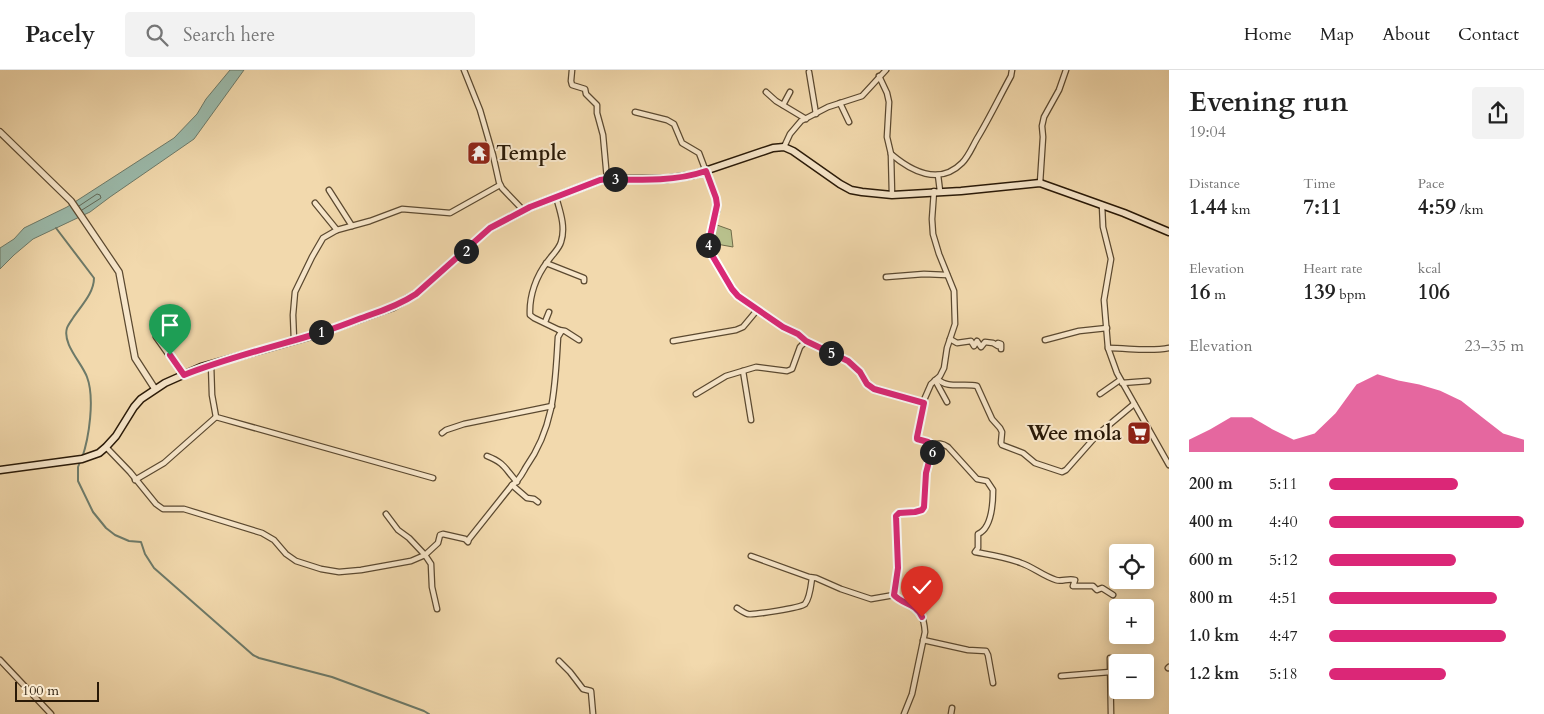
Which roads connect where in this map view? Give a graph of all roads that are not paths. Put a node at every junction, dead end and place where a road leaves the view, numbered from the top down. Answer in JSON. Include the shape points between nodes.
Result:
{"nodes":[{"id":1,"x":464,"y":70,"type":"edge"},
{"id":2,"x":572,"y":70,"type":"edge"},
{"id":3,"x":886,"y":70,"type":"edge"},
{"id":4,"x":1012,"y":70,"type":"edge"},
{"id":5,"x":1066,"y":70,"type":"edge"},
{"id":6,"x":809,"y":72,"type":"dead end"},
{"id":7,"x":879,"y":76,"type":"junction"},
{"id":8,"x":766,"y":92,"type":"dead end"},
{"id":9,"x":790,"y":92,"type":"dead end"},
{"id":10,"x":840,"y":103,"type":"junction"},
{"id":11,"x":783,"y":105,"type":"junction"},
{"id":12,"x":635,"y":112,"type":"dead end"},
{"id":13,"x":816,"y":114,"type":"junction"},
{"id":14,"x":806,"y":119,"type":"junction"},
{"id":15,"x":849,"y":122,"type":"dead end"},
{"id":16,"x":0,"y":132,"type":"edge"},
{"id":17,"x":784,"y":147,"type":"junction"},
{"id":18,"x":891,"y":154,"type":"junction"},
{"id":19,"x":706,"y":171,"type":"junction"},
{"id":20,"x":938,"y":175,"type":"junction"},
{"id":21,"x":607,"y":179,"type":"junction"},
{"id":22,"x":1040,"y":183,"type":"junction"},
{"id":23,"x":500,"y":185,"type":"junction"},
{"id":24,"x":329,"y":190,"type":"dead end"},
{"id":25,"x":937,"y":191,"type":"junction"},
{"id":26,"x":892,"y":194,"type":"junction"},
{"id":27,"x":556,"y":197,"type":"junction"},
{"id":28,"x":316,"y":203,"type":"dead end"},
{"id":29,"x":1102,"y":205,"type":"junction"},
{"id":30,"x":523,"y":210,"type":"junction"},
{"id":31,"x":352,"y":226,"type":"junction"},
{"id":32,"x":336,"y":230,"type":"junction"},
{"id":33,"x":1169,"y":232,"type":"edge"},
{"id":34,"x":546,"y":263,"type":"junction"},
{"id":35,"x":948,"y":275,"type":"junction"},
{"id":36,"x":886,"y":277,"type":"dead end"},
{"id":37,"x":584,"y":281,"type":"dead end"},
{"id":38,"x":758,"y":309,"type":"junction"},
{"id":39,"x":549,"y":312,"type":"dead end"},
{"id":40,"x":546,"y":322,"type":"junction"},
{"id":41,"x":1107,"y":328,"type":"junction"},
{"id":42,"x":559,"y":330,"type":"junction"},
{"id":43,"x":156,"y":336,"type":"dead end"},
{"id":44,"x":950,"y":339,"type":"junction"},
{"id":45,"x":294,"y":340,"type":"junction"},
{"id":46,"x":579,"y":340,"type":"dead end"},
{"id":47,"x":1045,"y":340,"type":"dead end"},
{"id":48,"x":806,"y":341,"type":"junction"},
{"id":49,"x":674,"y":342,"type":"dead end"},
{"id":50,"x":1108,"y":348,"type":"junction"},
{"id":51,"x":1169,"y":348,"type":"edge"},
{"id":52,"x":1001,"y":349,"type":"dead end"},
{"id":53,"x":211,"y":364,"type":"junction"},
{"id":54,"x":743,"y":371,"type":"junction"},
{"id":55,"x":184,"y":375,"type":"junction"},
{"id":56,"x":936,"y":379,"type":"junction"},
{"id":57,"x":1121,"y":381,"type":"junction"},
{"id":58,"x":1148,"y":381,"type":"dead end"},
{"id":59,"x":154,"y":389,"type":"junction"},
{"id":60,"x":696,"y":394,"type":"dead end"},
{"id":61,"x":1100,"y":394,"type":"dead end"},
{"id":62,"x":947,"y":402,"type":"dead end"},
{"id":63,"x":924,"y":403,"type":"junction"},
{"id":64,"x":1134,"y":404,"type":"junction"},
{"id":65,"x":552,"y":406,"type":"junction"},
{"id":66,"x":216,"y":417,"type":"junction"},
{"id":67,"x":751,"y":420,"type":"dead end"},
{"id":68,"x":442,"y":434,"type":"dead end"},
{"id":69,"x":932,"y":445,"type":"junction"},
{"id":70,"x":106,"y":447,"type":"junction"},
{"id":71,"x":487,"y":456,"type":"dead end"},
{"id":72,"x":1169,"y":465,"type":"edge"},
{"id":73,"x":0,"y":470,"type":"edge"},
{"id":74,"x":432,"y":478,"type":"dead end"},
{"id":75,"x":135,"y":480,"type":"junction"},
{"id":76,"x":517,"y":482,"type":"junction"},
{"id":77,"x":512,"y":485,"type":"junction"},
{"id":78,"x":538,"y":502,"type":"dead end"},
{"id":79,"x":386,"y":514,"type":"dead end"},
{"id":80,"x":425,"y":555,"type":"junction"},
{"id":81,"x":751,"y":556,"type":"dead end"},
{"id":82,"x":812,"y":578,"type":"junction"},
{"id":83,"x":894,"y":595,"type":"junction"},
{"id":84,"x":1113,"y":595,"type":"dead end"},
{"id":85,"x":737,"y":608,"type":"dead end"},
{"id":86,"x":437,"y":609,"type":"dead end"},
{"id":87,"x":923,"y":640,"type":"junction"},
{"id":88,"x":0,"y":660,"type":"edge"},
{"id":89,"x":559,"y":661,"type":"dead end"},
{"id":90,"x":1109,"y":672,"type":"edge"},
{"id":91,"x":1061,"y":676,"type":"dead end"},
{"id":92,"x":993,"y":683,"type":"dead end"},
{"id":93,"x":1111,"y":699,"type":"edge"},
{"id":94,"x":952,"y":708,"type":"dead end"},
{"id":95,"x":52,"y":714,"type":"edge"},
{"id":96,"x":593,"y":714,"type":"edge"},
{"id":97,"x":904,"y":714,"type":"edge"},
{"id":98,"x":951,"y":714,"type":"edge"},
{"id":99,"x":1111,"y":714,"type":"edge"}],
"edges":[{"from":1,"to":23,"type":"street","via":[[480,110]]},
{"from":2,"to":21,"type":"street","via":[[572,86],[585,89],[597,105]]},
{"from":3,"to":7,"type":"street"},
{"from":4,"to":20,"type":"street","via":[[987,122],[962,162]]},
{"from":5,"to":22,"type":"street","via":[[1060,90],[1044,117]]},
{"from":6,"to":13,"type":"street"},
{"from":7,"to":10,"type":"street","via":[[862,96]]},
{"from":7,"to":18,"type":"street","via":[[889,102],[887,137]]},
{"from":8,"to":11,"type":"street"},
{"from":9,"to":11,"type":"street"},
{"from":10,"to":13,"type":"street"},
{"from":10,"to":15,"type":"street"},
{"from":11,"to":14,"type":"street"},
{"from":12,"to":19,"type":"street","via":[[674,124],[682,143],[699,153]]},
{"from":13,"to":14,"type":"street"},
{"from":14,"to":17,"type":"street","via":[[794,128]]},
{"from":16,"to":59,"type":"street","via":[[71,201],[119,272],[135,358]]},
{"from":17,"to":19,"type":"main road"},
{"from":17,"to":26,"type":"main road","via":[[851,190]]},
{"from":18,"to":20,"type":"street","via":[[914,170]]},
{"from":18,"to":26,"type":"street"},
{"from":19,"to":21,"type":"main road","via":[[666,179]]},
{"from":19,"to":38,"type":"street","via":[[717,205],[709,250],[732,289]]},
{"from":20,"to":25,"type":"street"},
{"from":21,"to":27,"type":"main road"},
{"from":22,"to":25,"type":"main road"},
{"from":22,"to":29,"type":"main road"},
{"from":23,"to":30,"type":"street"},
{"from":23,"to":31,"type":"street","via":[[450,212],[402,209]]},
{"from":24,"to":31,"type":"street"},
{"from":25,"to":26,"type":"main road"},
{"from":25,"to":35,"type":"street","via":[[933,234]]},
{"from":27,"to":30,"type":"main road"},
{"from":27,"to":34,"type":"street","via":[[563,223],[562,239]]},
{"from":28,"to":32,"type":"street"},
{"from":29,"to":33,"type":"main road"},
{"from":29,"to":41,"type":"street","via":[[1103,227],[1111,259],[1104,300]]},
{"from":30,"to":45,"type":"main road","via":[[490,228],[408,300]]},
{"from":31,"to":32,"type":"street"},
{"from":32,"to":45,"type":"street","via":[[324,238],[295,292]]},
{"from":34,"to":37,"type":"street","via":[[584,278]]},
{"from":34,"to":40,"type":"street","via":[[529,304],[530,315]]},
{"from":35,"to":36,"type":"street"},
{"from":35,"to":44,"type":"street","via":[[954,291],[955,315]]},
{"from":38,"to":48,"type":"street"},
{"from":38,"to":49,"type":"street","via":[[743,327],[736,330]]},
{"from":39,"to":40,"type":"street"},
{"from":40,"to":42,"type":"street"},
{"from":41,"to":47,"type":"street"},
{"from":41,"to":50,"type":"street"},
{"from":42,"to":46,"type":"street"},
{"from":42,"to":65,"type":"street"},
{"from":43,"to":55,"type":"street"},
{"from":44,"to":52,"type":"street","via":[[957,343],[971,341],[974,346],[978,341],[981,347],[985,342],[998,346],[998,343]]},
{"from":44,"to":56,"type":"street","via":[[944,368]]},
{"from":45,"to":53,"type":"main road"},
{"from":48,"to":54,"type":"street","via":[[800,347],[792,370],[756,367]]},
{"from":48,"to":63,"type":"street","via":[[848,361],[874,389]]},
{"from":50,"to":51,"type":"street"},
{"from":50,"to":57,"type":"street"},
{"from":53,"to":55,"type":"main road"},
{"from":53,"to":66,"type":"street"},
{"from":54,"to":60,"type":"street","via":[[726,376]]},
{"from":54,"to":67,"type":"street"},
{"from":55,"to":59,"type":"main road"},
{"from":56,"to":62,"type":"street"},
{"from":56,"to":63,"type":"street"},
{"from":56,"to":64,"type":"street","via":[[946,384],[977,386],[992,419],[1002,432],[1002,445],[1024,453],[1035,463],[1062,472],[1097,435]]},
{"from":57,"to":58,"type":"street"},
{"from":57,"to":61,"type":"street"},
{"from":57,"to":64,"type":"street"},
{"from":59,"to":70,"type":"main road","via":[[134,407]]},
{"from":63,"to":69,"type":"street","via":[[917,439]]},
{"from":64,"to":72,"type":"street"},
{"from":65,"to":68,"type":"street","via":[[464,424]]},
{"from":65,"to":76,"type":"street","via":[[537,452]]},
{"from":66,"to":74,"type":"street"},
{"from":66,"to":75,"type":"street","via":[[164,463]]},
{"from":69,"to":83,"type":"street","via":[[925,478],[924,507],[896,516],[898,568]]},
{"from":69,"to":84,"type":"street","via":[[943,443],[977,479],[987,481],[993,490],[989,516],[985,529],[978,534],[975,552],[1023,563],[1059,581],[1075,580],[1073,586],[1102,588]]},
{"from":70,"to":73,"type":"main road","via":[[99,453],[76,460]]},
{"from":70,"to":75,"type":"street"},
{"from":71,"to":76,"type":"street","via":[[502,463]]},
{"from":75,"to":80,"type":"street","via":[[163,509],[184,509],[262,534],[274,540],[296,561],[321,569],[339,572],[361,570]]},
{"from":76,"to":77,"type":"street"},
{"from":77,"to":78,"type":"street","via":[[526,498]]},
{"from":77,"to":80,"type":"street","via":[[468,542],[465,538],[443,534]]},
{"from":79,"to":80,"type":"street"},
{"from":80,"to":86,"type":"street","via":[[430,564]]},
{"from":81,"to":82,"type":"street"},
{"from":82,"to":83,"type":"street","via":[[871,599]]},
{"from":82,"to":85,"type":"street","via":[[802,606],[752,614]]},
{"from":83,"to":87,"type":"street","via":[[919,610],[924,623]]},
{"from":87,"to":92,"type":"street","via":[[986,651]]},
{"from":87,"to":97,"type":"street","via":[[912,694]]},
{"from":88,"to":95,"type":"street"},
{"from":89,"to":96,"type":"street","via":[[583,689],[591,691]]},
{"from":90,"to":91,"type":"street"},
{"from":93,"to":99,"type":"street"},
{"from":94,"to":98,"type":"street"}]}
